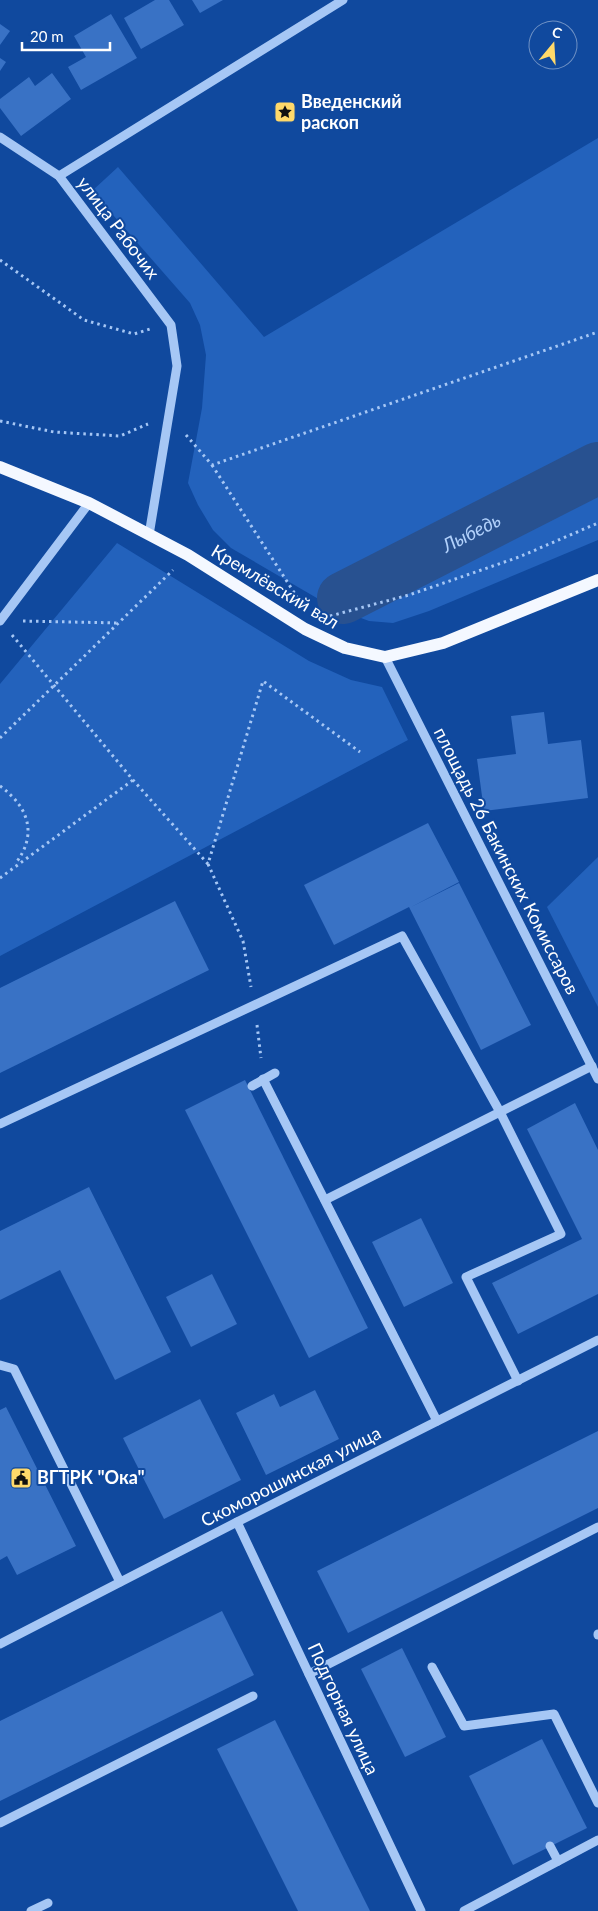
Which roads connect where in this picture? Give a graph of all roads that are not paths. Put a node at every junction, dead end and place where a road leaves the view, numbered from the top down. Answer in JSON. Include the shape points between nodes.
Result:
{"nodes":[{"id":1,"x":343,"y":0,"type":"edge"},
{"id":2,"x":0,"y":137,"type":"edge"},
{"id":3,"x":59,"y":176,"type":"junction"},
{"id":4,"x":0,"y":467,"type":"edge"},
{"id":5,"x":89,"y":503,"type":"junction"},
{"id":6,"x":149,"y":535,"type":"junction"},
{"id":7,"x":598,"y":580,"type":"edge"},
{"id":8,"x":3,"y":624,"type":"edge"},
{"id":9,"x":386,"y":657,"type":"junction"},
{"id":10,"x":592,"y":1066,"type":"junction"},
{"id":11,"x":275,"y":1073,"type":"dead end"},
{"id":12,"x":598,"y":1078,"type":"edge"},
{"id":13,"x":263,"y":1079,"type":"junction"},
{"id":14,"x":252,"y":1086,"type":"dead end"},
{"id":15,"x":500,"y":1112,"type":"junction"},
{"id":16,"x":0,"y":1124,"type":"edge"},
{"id":17,"x":324,"y":1200,"type":"junction"},
{"id":18,"x":598,"y":1340,"type":"edge"},
{"id":19,"x":0,"y":1365,"type":"edge"},
{"id":20,"x":518,"y":1381,"type":"junction"},
{"id":21,"x":437,"y":1422,"type":"junction"},
{"id":22,"x":237,"y":1522,"type":"junction"},
{"id":23,"x":598,"y":1528,"type":"edge"},
{"id":24,"x":120,"y":1582,"type":"junction"},
{"id":25,"x":0,"y":1644,"type":"edge"},
{"id":26,"x":432,"y":1667,"type":"dead end"},
{"id":27,"x":309,"y":1674,"type":"junction"},
{"id":28,"x":253,"y":1696,"type":"dead end"},
{"id":29,"x":598,"y":1803,"type":"edge"},
{"id":30,"x":0,"y":1823,"type":"edge"},
{"id":31,"x":598,"y":1840,"type":"edge"},
{"id":32,"x":550,"y":1846,"type":"dead end"},
{"id":33,"x":558,"y":1861,"type":"junction"},
{"id":34,"x":48,"y":1903,"type":"dead end"},
{"id":35,"x":31,"y":1911,"type":"edge"},
{"id":36,"x":421,"y":1911,"type":"edge"},
{"id":37,"x":464,"y":1911,"type":"edge"}],
"edges":[{"from":1,"to":3,"type":"street","name":"улица Рабочих"},
{"from":2,"to":3,"type":"street"},
{"from":3,"to":6,"type":"street","name":"улица Рабочих","via":[[171,325],[176,366]]},
{"from":4,"to":5,"type":"main road","name":"Кремлёвский вал"},
{"from":5,"to":6,"type":"main road","name":"Кремлёвский вал"},
{"from":5,"to":8,"type":"street"},
{"from":6,"to":9,"type":"main road","name":"Кремлёвский вал","via":[[188,555],[305,629],[345,648]]},
{"from":7,"to":9,"type":"main road","name":"Кремлёвский вал","via":[[443,643]]},
{"from":9,"to":10,"type":"street","name":"площадь 26 Бакинских Комиссаров"},
{"from":10,"to":12,"type":"street","name":"площадь 26 Бакинских Комиссаров"},
{"from":10,"to":15,"type":"street"},
{"from":11,"to":13,"type":"street"},
{"from":13,"to":14,"type":"street"},
{"from":13,"to":17,"type":"street"},
{"from":15,"to":16,"type":"street","via":[[402,936]]},
{"from":15,"to":17,"type":"street"},
{"from":15,"to":20,"type":"street","via":[[561,1234],[466,1277]]},
{"from":17,"to":21,"type":"street"},
{"from":18,"to":20,"type":"street","name":"Скоморошинская улица"},
{"from":19,"to":24,"type":"street","via":[[14,1369]]},
{"from":20,"to":21,"type":"street","name":"Скоморошинская улица"},
{"from":21,"to":22,"type":"street","name":"Скоморошинская улица"},
{"from":22,"to":24,"type":"street","name":"Скоморошинская улица"},
{"from":22,"to":27,"type":"street","name":"Подгорная улица"},
{"from":23,"to":27,"type":"street"},
{"from":24,"to":25,"type":"street","name":"Скоморошинская улица"},
{"from":26,"to":29,"type":"street","via":[[464,1726],[554,1714]]},
{"from":27,"to":36,"type":"street","name":"Подгорная улица"},
{"from":28,"to":30,"type":"street"},
{"from":31,"to":33,"type":"street"},
{"from":32,"to":33,"type":"street"},
{"from":33,"to":37,"type":"street"},
{"from":34,"to":35,"type":"street"}]}
